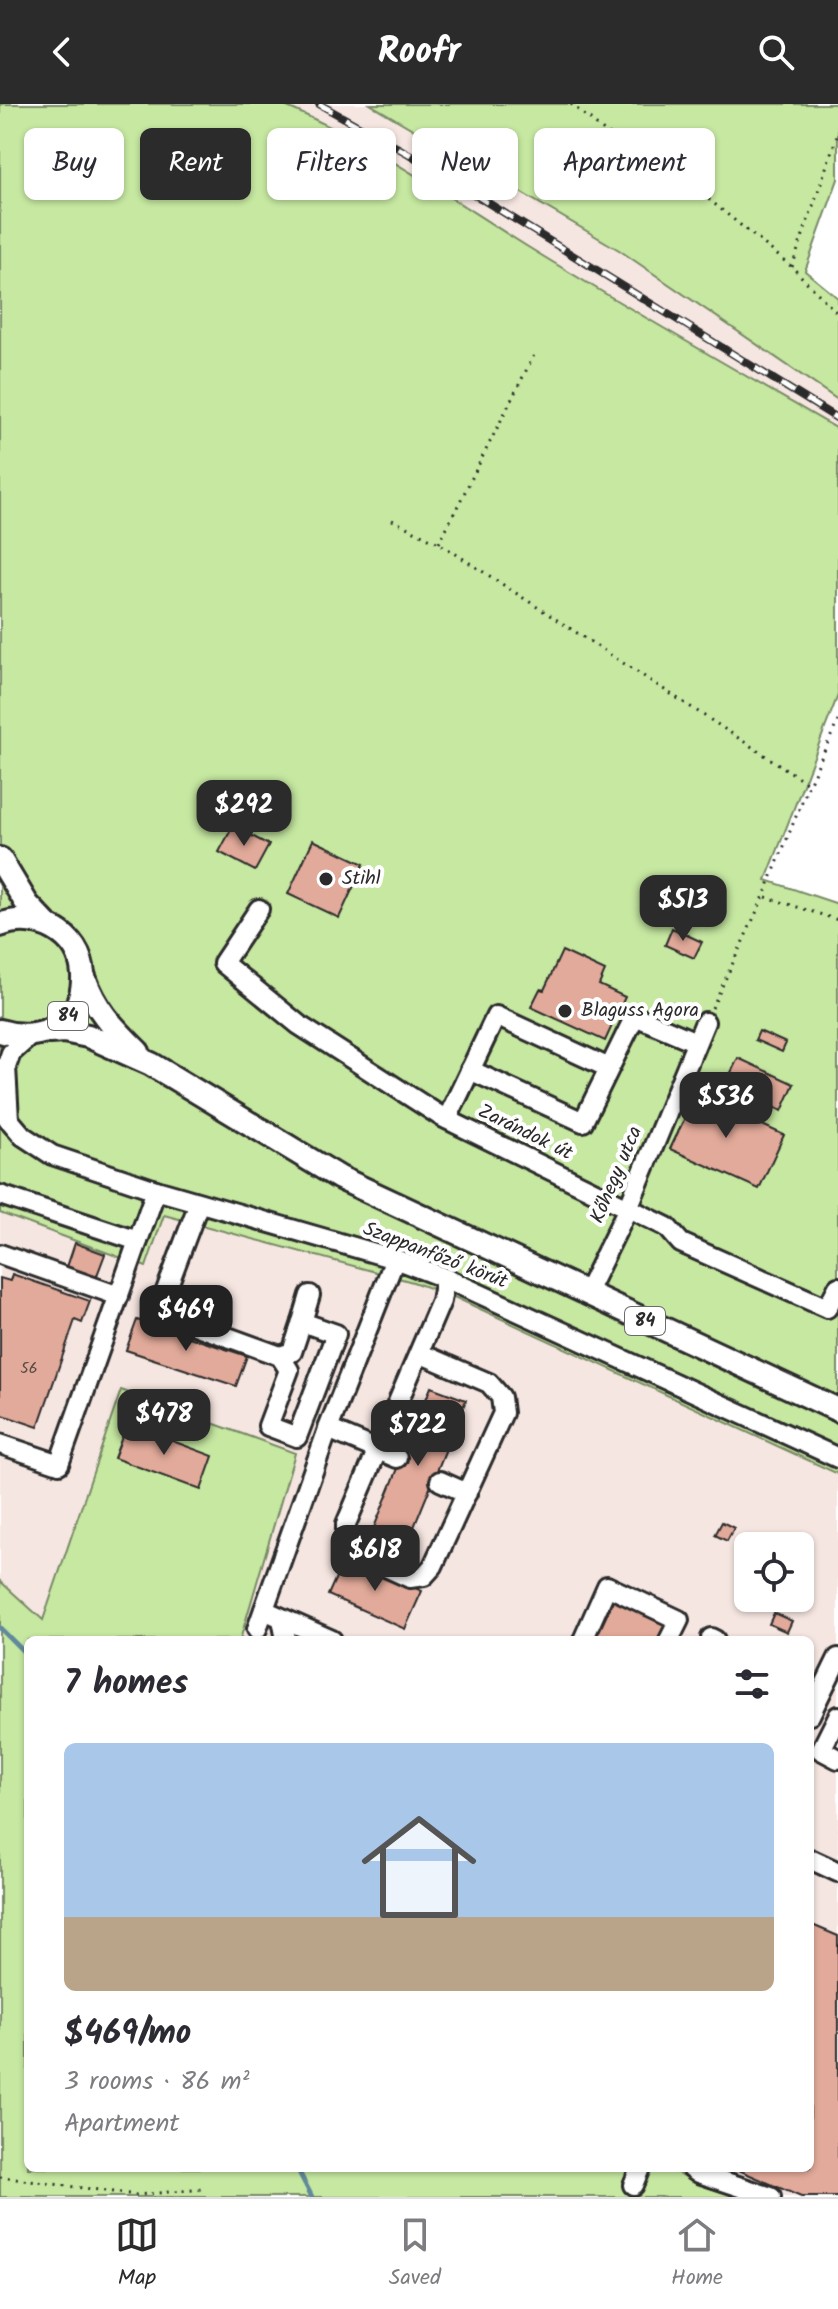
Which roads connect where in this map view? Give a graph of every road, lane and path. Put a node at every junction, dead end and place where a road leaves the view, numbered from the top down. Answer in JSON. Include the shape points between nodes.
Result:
{"nodes":[{"id":1,"x":571,"y":104,"type":"edge"},
{"id":2,"x":838,"y":133,"type":"edge"},
{"id":3,"x":792,"y":267,"type":"junction"},
{"id":4,"x":838,"y":314,"type":"edge"},
{"id":5,"x":535,"y":353,"type":"dead end"},
{"id":6,"x":392,"y":520,"type":"dead end"},
{"id":7,"x":439,"y":543,"type":"junction"},
{"id":8,"x":838,"y":721,"type":"edge"},
{"id":9,"x":809,"y":784,"type":"junction"},
{"id":10,"x":0,"y":859,"type":"edge"},
{"id":11,"x":764,"y":896,"type":"junction"},
{"id":12,"x":259,"y":909,"type":"dead end"},
{"id":13,"x":838,"y":920,"type":"edge"},
{"id":14,"x":45,"y":923,"type":"junction"},
{"id":15,"x":0,"y":925,"type":"edge"},
{"id":16,"x":83,"y":974,"type":"junction"},
{"id":17,"x":705,"y":1022,"type":"joint"},
{"id":18,"x":0,"y":1031,"type":"edge"},
{"id":19,"x":40,"y":1034,"type":"junction"},
{"id":20,"x":696,"y":1042,"type":"junction"},
{"id":21,"x":151,"y":1064,"type":"junction"},
{"id":22,"x":609,"y":1068,"type":"junction"},
{"id":23,"x":470,"y":1070,"type":"junction"},
{"id":24,"x":5,"y":1114,"type":"edge"},
{"id":25,"x":447,"y":1119,"type":"junction"},
{"id":26,"x":156,"y":1190,"type":"junction"},
{"id":27,"x":0,"y":1195,"type":"edge"},
{"id":28,"x":199,"y":1203,"type":"junction"},
{"id":29,"x":628,"y":1208,"type":"junction"},
{"id":30,"x":138,"y":1241,"type":"junction"},
{"id":31,"x":0,"y":1254,"type":"edge"},
{"id":32,"x":395,"y":1259,"type":"junction"},
{"id":33,"x":445,"y":1278,"type":"junction"},
{"id":34,"x":838,"y":1287,"type":"edge"},
{"id":35,"x":586,"y":1294,"type":"junction"},
{"id":36,"x":310,"y":1295,"type":"dead end"},
{"id":37,"x":119,"y":1296,"type":"junction"},
{"id":38,"x":302,"y":1322,"type":"junction"},
{"id":39,"x":419,"y":1353,"type":"junction"},
{"id":40,"x":280,"y":1356,"type":"junction"},
{"id":41,"x":838,"y":1410,"type":"edge"},
{"id":42,"x":328,"y":1429,"type":"junction"},
{"id":43,"x":0,"y":1444,"type":"edge"},
{"id":44,"x":378,"y":1449,"type":"junction"},
{"id":45,"x":397,"y":1458,"type":"dead end"},
{"id":46,"x":838,"y":1458,"type":"edge"},
{"id":47,"x":440,"y":1481,"type":"dead end"},
{"id":48,"x":467,"y":1493,"type":"junction"},
{"id":49,"x":264,"y":1610,"type":"junction"},
{"id":50,"x":282,"y":1619,"type":"junction"},
{"id":51,"x":257,"y":1629,"type":"dead end"},
{"id":52,"x":285,"y":1636,"type":"edge"},
{"id":53,"x":322,"y":1636,"type":"edge"},
{"id":54,"x":585,"y":1636,"type":"edge"},
{"id":55,"x":671,"y":1636,"type":"edge"},
{"id":56,"x":838,"y":1658,"type":"edge"},
{"id":57,"x":817,"y":1688,"type":"edge"},
{"id":58,"x":838,"y":1716,"type":"edge"},
{"id":59,"x":838,"y":1759,"type":"edge"},
{"id":60,"x":814,"y":1861,"type":"edge"},
{"id":61,"x":838,"y":1872,"type":"edge"},
{"id":62,"x":698,"y":2172,"type":"edge"},
{"id":63,"x":0,"y":2177,"type":"edge"},
{"id":64,"x":204,"y":2189,"type":"dead end"},
{"id":65,"x":771,"y":2197,"type":"edge"}],
"edges":[{"from":1,"to":3,"type":"path","via":[[605,132],[674,171]]},
{"from":2,"to":3,"type":"path"},
{"from":3,"to":4,"type":"path"},
{"from":5,"to":7,"type":"path"},
{"from":6,"to":7,"type":"path"},
{"from":7,"to":9,"type":"path"},
{"from":8,"to":9,"type":"path"},
{"from":9,"to":11,"type":"path"},
{"from":10,"to":14,"type":"main road","number":"84"},
{"from":11,"to":13,"type":"path"},
{"from":11,"to":17,"type":"path"},
{"from":12,"to":25,"type":"lane","name":"Zarándok út","via":[[223,963],[299,1025]]},
{"from":14,"to":15,"type":"main road","via":[[26,919]]},
{"from":14,"to":16,"type":"main road","number":"84","via":[[73,947]]},
{"from":16,"to":19,"type":"main road","number":"84","via":[[78,1002],[62,1023]]},
{"from":16,"to":21,"type":"main road","number":"84","via":[[93,1002]]},
{"from":17,"to":20,"type":"lane","name":"Kőhegy utca"},
{"from":18,"to":19,"type":"main road","number":"84"},
{"from":19,"to":21,"type":"main road","number":"84","via":[[88,1036]]},
{"from":19,"to":24,"type":"lane","name":"Szappanfőző körút","via":[[11,1053]]},
{"from":20,"to":22,"type":"lane","via":[[635,1016]]},
{"from":20,"to":29,"type":"lane","name":"Kőhegy utca"},
{"from":21,"to":35,"type":"main road","number":"84","via":[[340,1178]]},
{"from":22,"to":23,"type":"lane","via":[[583,1122]]},
{"from":22,"to":23,"type":"lane","via":[[496,1016]]},
{"from":23,"to":25,"type":"lane"},
{"from":24,"to":26,"type":"lane","name":"Szappanfőző körút","via":[[23,1136],[52,1155]]},
{"from":25,"to":29,"type":"lane","name":"Zarándok út"},
{"from":26,"to":28,"type":"lane","name":"Szappanfőző körút"},
{"from":26,"to":30,"type":"lane"},
{"from":27,"to":30,"type":"lane"},
{"from":28,"to":32,"type":"lane","name":"Szappanfőző körút"},
{"from":28,"to":40,"type":"lane","via":[[161,1304],[170,1316]]},
{"from":29,"to":34,"type":"lane","name":"Zarándok út","via":[[667,1227],[681,1243],[827,1308]]},
{"from":29,"to":35,"type":"lane","name":"Kőhegy utca"},
{"from":30,"to":37,"type":"lane"},
{"from":31,"to":37,"type":"lane"},
{"from":32,"to":33,"type":"lane","name":"Szappanfőző körút"},
{"from":32,"to":42,"type":"lane"},
{"from":33,"to":39,"type":"lane"},
{"from":33,"to":46,"type":"lane","name":"Szappanfőző körút"},
{"from":35,"to":41,"type":"main road","number":"84"},
{"from":36,"to":38,"type":"lane"},
{"from":37,"to":43,"type":"lane","via":[[59,1464]]},
{"from":38,"to":40,"type":"lane","via":[[292,1352]]},
{"from":38,"to":40,"type":"lane","via":[[336,1334],[297,1437],[268,1426],[289,1370]]},
{"from":39,"to":44,"type":"lane"},
{"from":39,"to":48,"type":"lane","via":[[489,1383],[501,1397],[503,1413]]},
{"from":42,"to":44,"type":"lane"},
{"from":42,"to":49,"type":"lane"},
{"from":44,"to":45,"type":"lane"},
{"from":44,"to":48,"type":"lane","via":[[346,1524],[346,1540],[357,1554],[410,1578],[424,1576]]},
{"from":47,"to":48,"type":"lane"},
{"from":49,"to":50,"type":"lane"},
{"from":49,"to":51,"type":"lane"},
{"from":50,"to":52,"type":"lane"},
{"from":50,"to":53,"type":"lane"},
{"from":54,"to":55,"type":"lane","via":[[607,1586],[679,1620]]},
{"from":56,"to":57,"type":"lane"},
{"from":58,"to":59,"type":"lane","via":[[821,1750]]},
{"from":60,"to":61,"type":"lane"},
{"from":62,"to":65,"type":"lane"},
{"from":63,"to":64,"type":"path","via":[[136,2195]]}]}
